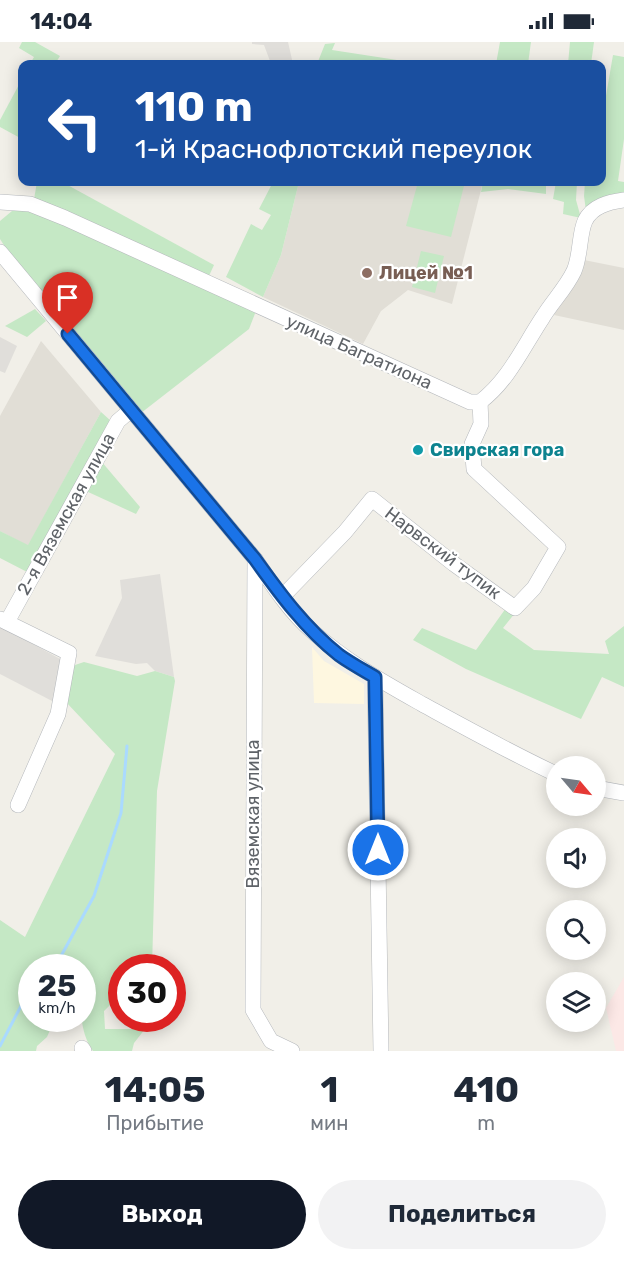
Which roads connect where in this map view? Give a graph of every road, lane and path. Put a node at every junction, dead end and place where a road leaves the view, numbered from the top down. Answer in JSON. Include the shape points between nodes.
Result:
{"nodes":[{"id":1,"x":624,"y":200,"type":"edge"},
{"id":2,"x":0,"y":202,"type":"edge"},
{"id":3,"x":0,"y":252,"type":"edge"},
{"id":4,"x":480,"y":402,"type":"junction"},
{"id":5,"x":131,"y":410,"type":"junction"},
{"id":6,"x":255,"y":559,"type":"junction"},
{"id":7,"x":282,"y":597,"type":"junction"},
{"id":8,"x":3,"y":620,"type":"edge"},
{"id":9,"x":375,"y":677,"type":"junction"},
{"id":10,"x":546,"y":769,"type":"edge"},
{"id":11,"x":606,"y":790,"type":"edge"},
{"id":12,"x":624,"y":793,"type":"edge"},
{"id":13,"x":18,"y":805,"type":"dead end"},
{"id":14,"x":292,"y":1051,"type":"edge"},
{"id":15,"x":376,"y":1051,"type":"edge"},
{"id":16,"x":381,"y":1051,"type":"edge"}],
"edges":[{"from":1,"to":4,"type":"street","via":[[606,203],[585,221],[580,254],[570,278],[509,373]]},
{"from":2,"to":4,"type":"street","name":"улица Багратиона","via":[[30,204],[65,218],[470,402]]},
{"from":3,"to":5,"type":"street"},
{"from":4,"to":7,"type":"street","name":"Нарвский тупик","via":[[481,424],[472,444],[474,469],[558,547],[534,588],[515,608],[372,499]]},
{"from":5,"to":6,"type":"street"},
{"from":5,"to":8,"type":"street","name":"2-я Вяземская улица","via":[[118,421]]},
{"from":6,"to":7,"type":"street"},
{"from":6,"to":14,"type":"street","name":"Вяземская улица","via":[[253,1010],[271,1041]]},
{"from":7,"to":9,"type":"street","via":[[309,629],[340,656]]},
{"from":8,"to":13,"type":"street","name":"2-я Вяземская улица","via":[[69,653],[58,714]]},
{"from":9,"to":10,"type":"street"},
{"from":9,"to":16,"type":"street"},
{"from":11,"to":12,"type":"street"},
{"from":15,"to":16,"type":"street"}]}
